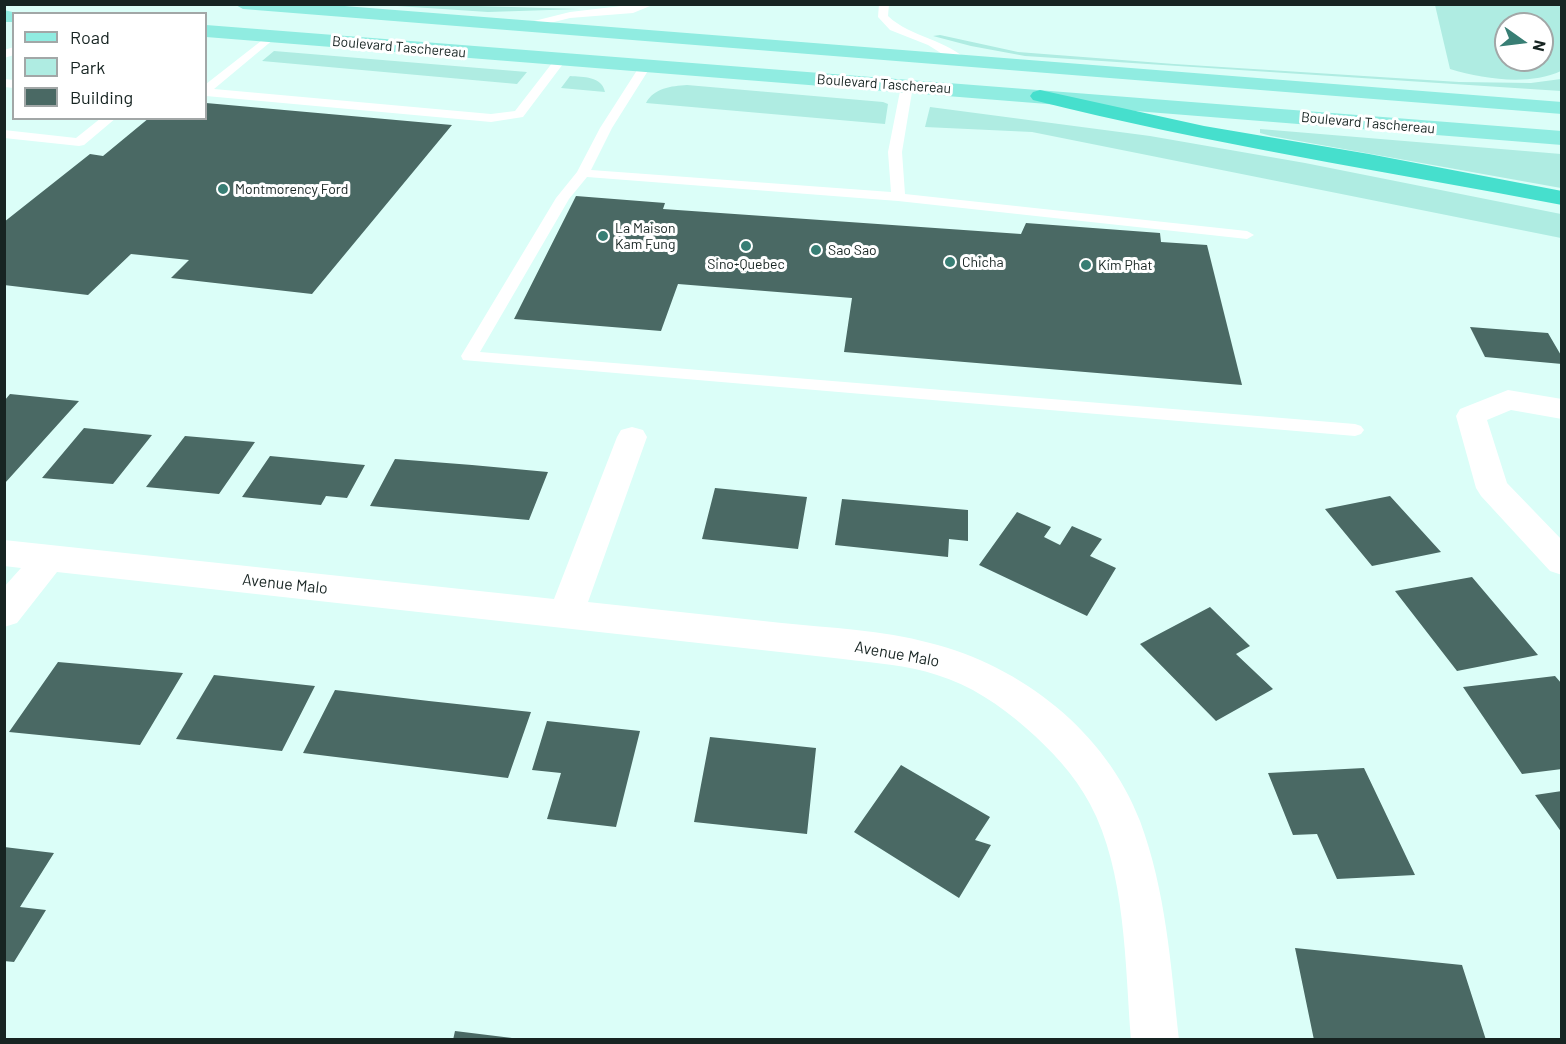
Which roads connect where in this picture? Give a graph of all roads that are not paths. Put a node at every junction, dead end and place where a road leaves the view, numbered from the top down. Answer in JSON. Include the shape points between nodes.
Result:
{"nodes":[{"id":1,"x":243,"y":4,"type":"edge"},
{"id":2,"x":650,"y":4,"type":"edge"},
{"id":3,"x":884,"y":4,"type":"edge"},
{"id":4,"x":526,"y":26,"type":"junction"},
{"id":5,"x":207,"y":31,"type":"edge"},
{"id":6,"x":270,"y":37,"type":"junction"},
{"id":7,"x":560,"y":60,"type":"junction"},
{"id":8,"x":964,"y":63,"type":"junction"},
{"id":9,"x":645,"y":66,"type":"junction"},
{"id":10,"x":907,"y":86,"type":"junction"},
{"id":11,"x":207,"y":90,"type":"edge"},
{"id":12,"x":207,"y":91,"type":"edge"},
{"id":13,"x":1040,"y":96,"type":"junction"},
{"id":14,"x":1562,"y":108,"type":"edge"},
{"id":15,"x":107,"y":120,"type":"edge"},
{"id":16,"x":4,"y":134,"type":"edge"},
{"id":17,"x":1562,"y":138,"type":"edge"},
{"id":18,"x":583,"y":173,"type":"junction"},
{"id":19,"x":898,"y":197,"type":"junction"},
{"id":20,"x":1562,"y":198,"type":"edge"},
{"id":21,"x":1247,"y":235,"type":"dead end"},
{"id":22,"x":1562,"y":409,"type":"edge"},
{"id":23,"x":1355,"y":430,"type":"dead end"},
{"id":24,"x":632,"y":437,"type":"dead end"},
{"id":25,"x":4,"y":553,"type":"edge"},
{"id":26,"x":48,"y":558,"type":"junction"},
{"id":27,"x":1562,"y":562,"type":"edge"},
{"id":28,"x":4,"y":612,"type":"edge"},
{"id":29,"x":566,"y":614,"type":"junction"},
{"id":30,"x":1155,"y":1040,"type":"edge"}],
"edges":[{"from":1,"to":4,"type":"main road","name":"Boulevard Taschereau"},
{"from":2,"to":4,"type":"lane","via":[[633,10],[570,15]]},
{"from":3,"to":8,"type":"lane","via":[[883,17],[888,25],[932,43]]},
{"from":4,"to":8,"type":"main road","name":"Boulevard Taschereau"},
{"from":5,"to":6,"type":"main road","name":"Boulevard Taschereau"},
{"from":6,"to":7,"type":"main road","name":"Boulevard Taschereau"},
{"from":6,"to":11,"type":"lane"},
{"from":7,"to":9,"type":"main road","name":"Boulevard Taschereau"},
{"from":7,"to":12,"type":"lane","via":[[519,114],[491,118]]},
{"from":8,"to":14,"type":"main road","name":"Boulevard Taschereau"},
{"from":9,"to":10,"type":"main road","name":"Boulevard Taschereau"},
{"from":9,"to":18,"type":"lane"},
{"from":10,"to":13,"type":"main road","name":"Boulevard Taschereau"},
{"from":10,"to":19,"type":"lane","via":[[895,152]]},
{"from":13,"to":17,"type":"main road","name":"Boulevard Taschereau"},
{"from":13,"to":20,"type":"highway","via":[[1204,133]]},
{"from":15,"to":16,"type":"lane","via":[[79,142]]},
{"from":18,"to":19,"type":"lane"},
{"from":18,"to":23,"type":"lane","via":[[563,198],[469,356]]},
{"from":19,"to":21,"type":"lane"},
{"from":22,"to":27,"type":"street","via":[[1508,400],[1471,416],[1492,488]]},
{"from":24,"to":29,"type":"street"},
{"from":25,"to":26,"type":"street","name":"Avenue Malo"},
{"from":26,"to":28,"type":"street"},
{"from":26,"to":29,"type":"street","name":"Avenue Malo"},
{"from":29,"to":30,"type":"street","name":"Avenue Malo","via":[[843,644],[926,657],[958,666],[1021,701],[1079,756],[1105,791],[1121,827],[1145,939]]}]}
